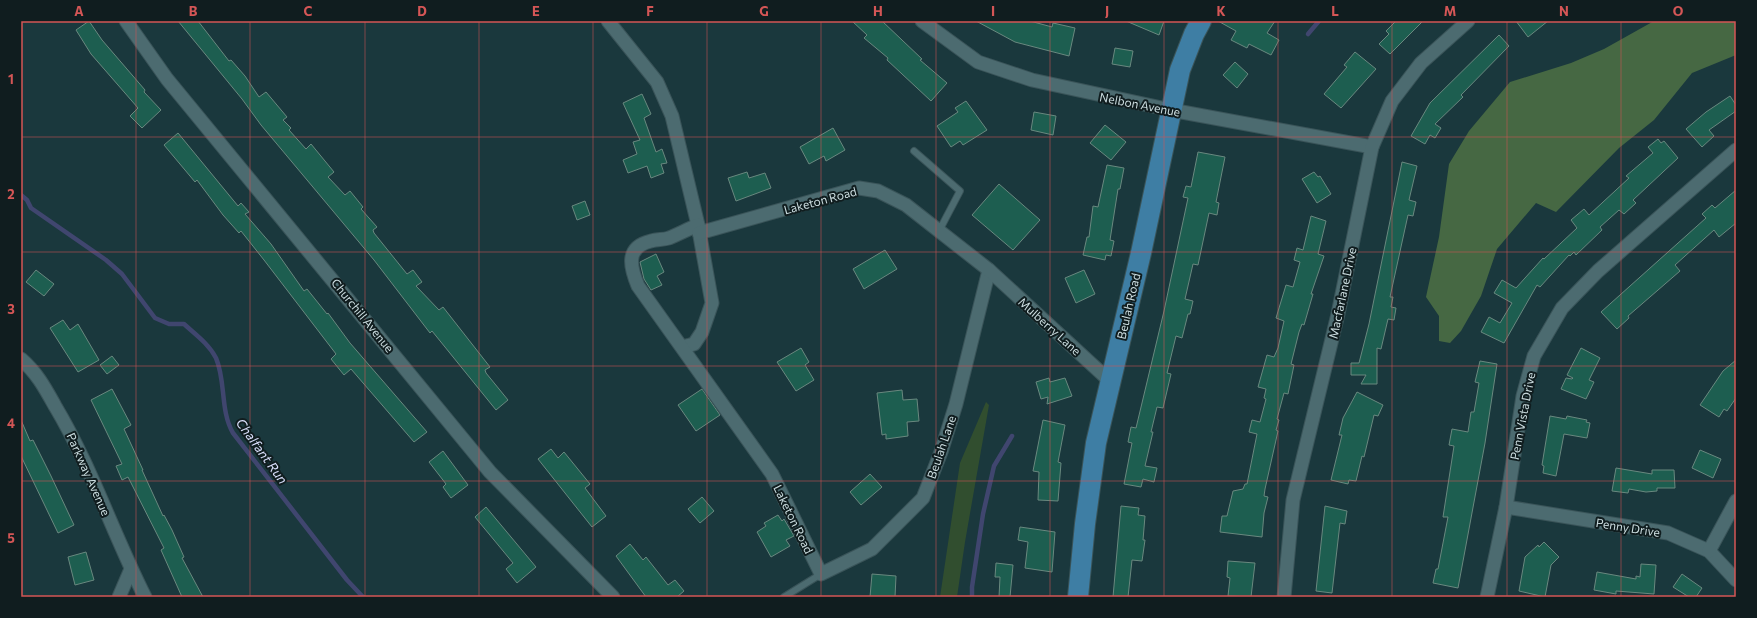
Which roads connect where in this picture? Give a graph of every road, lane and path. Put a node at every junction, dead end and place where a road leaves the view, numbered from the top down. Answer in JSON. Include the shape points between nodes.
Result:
{"nodes":[{"id":1,"x":126,"y":21,"type":"edge"},
{"id":2,"x":608,"y":21,"type":"edge"},
{"id":3,"x":922,"y":21,"type":"edge"},
{"id":4,"x":1201,"y":21,"type":"edge"},
{"id":5,"x":1468,"y":21,"type":"edge"},
{"id":6,"x":1171,"y":110,"type":"junction"},
{"id":7,"x":1372,"y":146,"type":"junction"},
{"id":8,"x":1736,"y":150,"type":"edge"},
{"id":9,"x":914,"y":151,"type":"dead end"},
{"id":10,"x":699,"y":229,"type":"junction"},
{"id":11,"x":939,"y":231,"type":"junction"},
{"id":12,"x":989,"y":270,"type":"junction"},
{"id":13,"x":682,"y":347,"type":"junction"},
{"id":14,"x":21,"y":359,"type":"edge"},
{"id":15,"x":1111,"y":382,"type":"junction"},
{"id":16,"x":1736,"y":501,"type":"edge"},
{"id":17,"x":1506,"y":507,"type":"junction"},
{"id":18,"x":1709,"y":551,"type":"junction"},
{"id":19,"x":131,"y":569,"type":"junction"},
{"id":20,"x":821,"y":574,"type":"junction"},
{"id":21,"x":1736,"y":580,"type":"edge"},
{"id":22,"x":119,"y":597,"type":"edge"},
{"id":23,"x":145,"y":597,"type":"edge"},
{"id":24,"x":614,"y":597,"type":"edge"},
{"id":25,"x":784,"y":597,"type":"edge"},
{"id":26,"x":1078,"y":597,"type":"edge"},
{"id":27,"x":1284,"y":597,"type":"edge"},
{"id":28,"x":1487,"y":597,"type":"edge"}],
"edges":[{"from":1,"to":24,"type":"street","name":"Churchill Avenue","via":[[167,79],[490,472]]},
{"from":2,"to":10,"type":"street","via":[[657,82],[672,116]]},
{"from":3,"to":6,"type":"street","name":"Nelbon Avenue","via":[[978,62],[1032,80]]},
{"from":4,"to":6,"type":"main road","name":"Beulah Road","via":[[1180,70]]},
{"from":5,"to":7,"type":"street","name":"Macfarlane Drive","via":[[1421,63],[1392,101]]},
{"from":6,"to":7,"type":"street","name":"Nelbon Avenue"},
{"from":6,"to":15,"type":"main road","name":"Beulah Road"},
{"from":7,"to":27,"type":"street","name":"Macfarlane Drive","via":[[1338,314],[1293,500]]},
{"from":8,"to":17,"type":"street","name":"Penn Vista Drive","via":[[1598,271],[1562,308],[1534,356],[1523,396]]},
{"from":9,"to":11,"type":"lane","via":[[960,191]]},
{"from":10,"to":11,"type":"street","name":"Laketon Road","via":[[859,188],[878,191],[906,206]]},
{"from":10,"to":13,"type":"street","via":[[712,303],[702,332],[694,344]]},
{"from":10,"to":13,"type":"street","name":"Laketon Road","via":[[637,246],[631,268],[638,286]]},
{"from":11,"to":12,"type":"street","name":"Laketon Road"},
{"from":12,"to":15,"type":"street","name":"Mulberry Lane"},
{"from":12,"to":20,"type":"street","name":"Beulah Lane","via":[[956,404],[923,498],[872,549]]},
{"from":13,"to":20,"type":"street","name":"Laketon Road","via":[[772,474]]},
{"from":14,"to":19,"type":"street","name":"Parkway Avenue","via":[[34,370],[75,438]]},
{"from":15,"to":26,"type":"main road","name":"Beulah Road","via":[[1096,443]]},
{"from":16,"to":18,"type":"street"},
{"from":17,"to":18,"type":"street","name":"Penny Drive","via":[[1668,533]]},
{"from":17,"to":28,"type":"street","name":"Penn Vista Drive"},
{"from":18,"to":21,"type":"street","name":"Penny Drive"},
{"from":19,"to":22,"type":"street"},
{"from":19,"to":23,"type":"street","name":"Parkway Avenue"},
{"from":20,"to":25,"type":"lane"}]}
